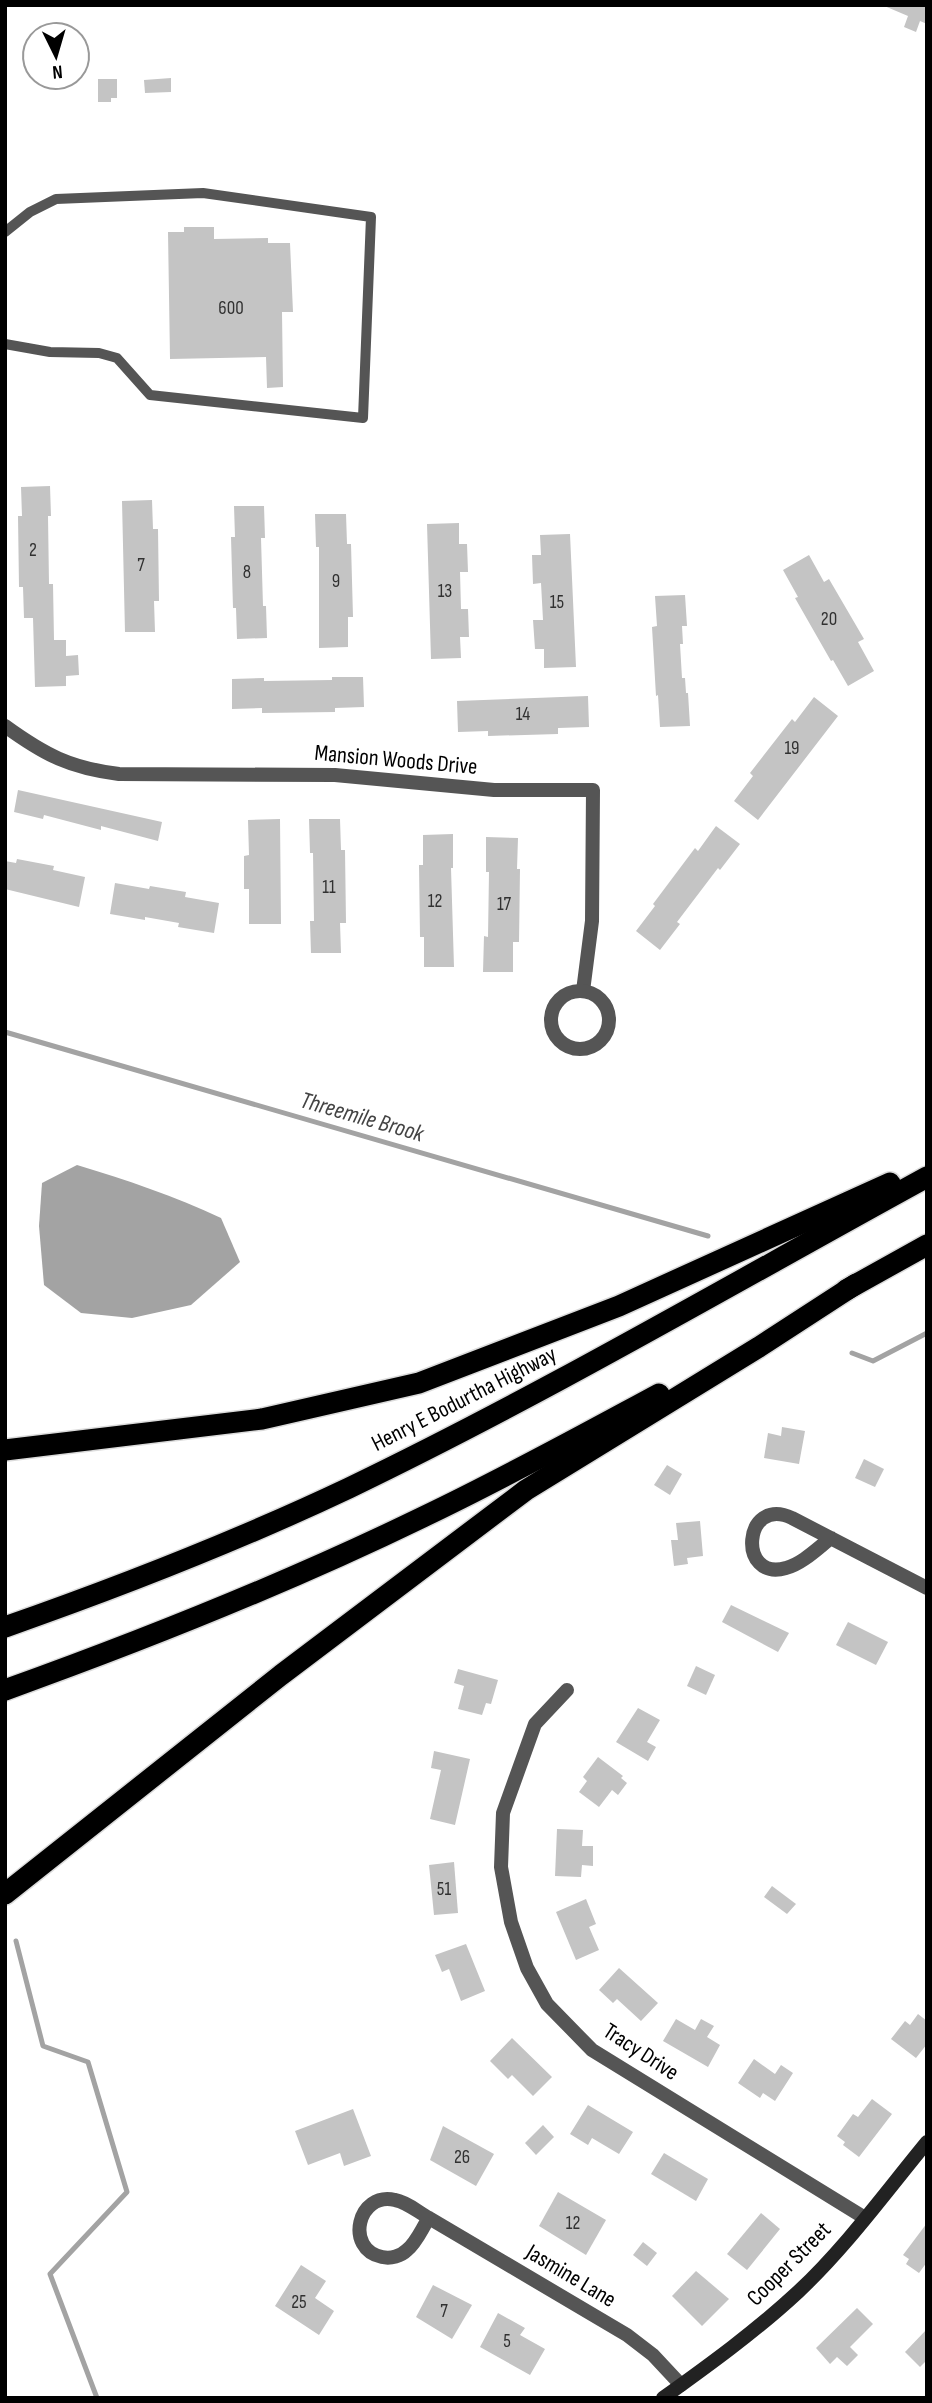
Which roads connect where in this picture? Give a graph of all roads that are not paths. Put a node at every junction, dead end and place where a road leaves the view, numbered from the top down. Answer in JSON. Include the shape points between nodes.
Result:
{"nodes":[{"id":1,"x":5,"y":232,"type":"edge"},
{"id":2,"x":5,"y":344,"type":"edge"},
{"id":3,"x":5,"y":726,"type":"edge"},
{"id":4,"x":583,"y":991,"type":"junction"},
{"id":5,"x":927,"y":1166,"type":"edge"},
{"id":6,"x":927,"y":1177,"type":"edge"},
{"id":7,"x":927,"y":1245,"type":"edge"},
{"id":8,"x":856,"y":1284,"type":"junction"},
{"id":9,"x":5,"y":1450,"type":"edge"},
{"id":10,"x":831,"y":1538,"type":"junction"},
{"id":11,"x":927,"y":1588,"type":"edge"},
{"id":12,"x":5,"y":1627,"type":"edge"},
{"id":13,"x":5,"y":1690,"type":"edge"},
{"id":14,"x":567,"y":1690,"type":"dead end"},
{"id":15,"x":10,"y":1889,"type":"edge"},
{"id":16,"x":927,"y":2142,"type":"edge"},
{"id":17,"x":429,"y":2218,"type":"junction"},
{"id":18,"x":865,"y":2218,"type":"junction"},
{"id":19,"x":681,"y":2385,"type":"junction"},
{"id":20,"x":663,"y":2398,"type":"edge"}],
"edges":[{"from":1,"to":2,"type":"lane","via":[[56,199],[204,193],[371,217],[363,418],[150,395],[117,358]]},
{"from":3,"to":4,"type":"street","name":"Mansion Woods Drive","via":[[54,758],[119,774],[335,775],[494,790],[593,790],[592,921]]},
{"from":4,"to":4,"type":"street","via":[[600,998],[609,1020],[599,1042],[576,1048],[556,1036],[551,1019],[561,998]]},
{"from":5,"to":9,"type":"highway","via":[[619,1306],[419,1383],[262,1419]]},
{"from":6,"to":12,"type":"highway","name":"Henry E Bodurtha Highway","via":[[524,1400],[370,1477],[167,1567]]},
{"from":7,"to":8,"type":"highway"},
{"from":8,"to":13,"type":"highway","via":[[424,1517],[244,1598]]},
{"from":8,"to":15,"type":"highway","via":[[526,1490],[281,1675]]},
{"from":10,"to":10,"type":"street","via":[[776,1514],[756,1525],[751,1547],[759,1562],[781,1569]]},
{"from":10,"to":11,"type":"street"},
{"from":14,"to":18,"type":"street","name":"Tracy Drive","via":[[535,1724],[503,1813],[501,1867],[511,1922],[527,1968],[547,2004],[592,2049]]},
{"from":16,"to":18,"type":"street","name":"Cooper Street"},
{"from":17,"to":17,"type":"street","name":"Jasmine Lane","via":[[398,2200],[381,2199],[363,2212],[359,2235],[372,2253],[394,2257],[410,2248]]},
{"from":17,"to":19,"type":"street","name":"Jasmine Lane","via":[[627,2335]]},
{"from":18,"to":19,"type":"street","name":"Cooper Street","via":[[799,2290]]},
{"from":19,"to":20,"type":"street","name":"Cooper Street"}]}
